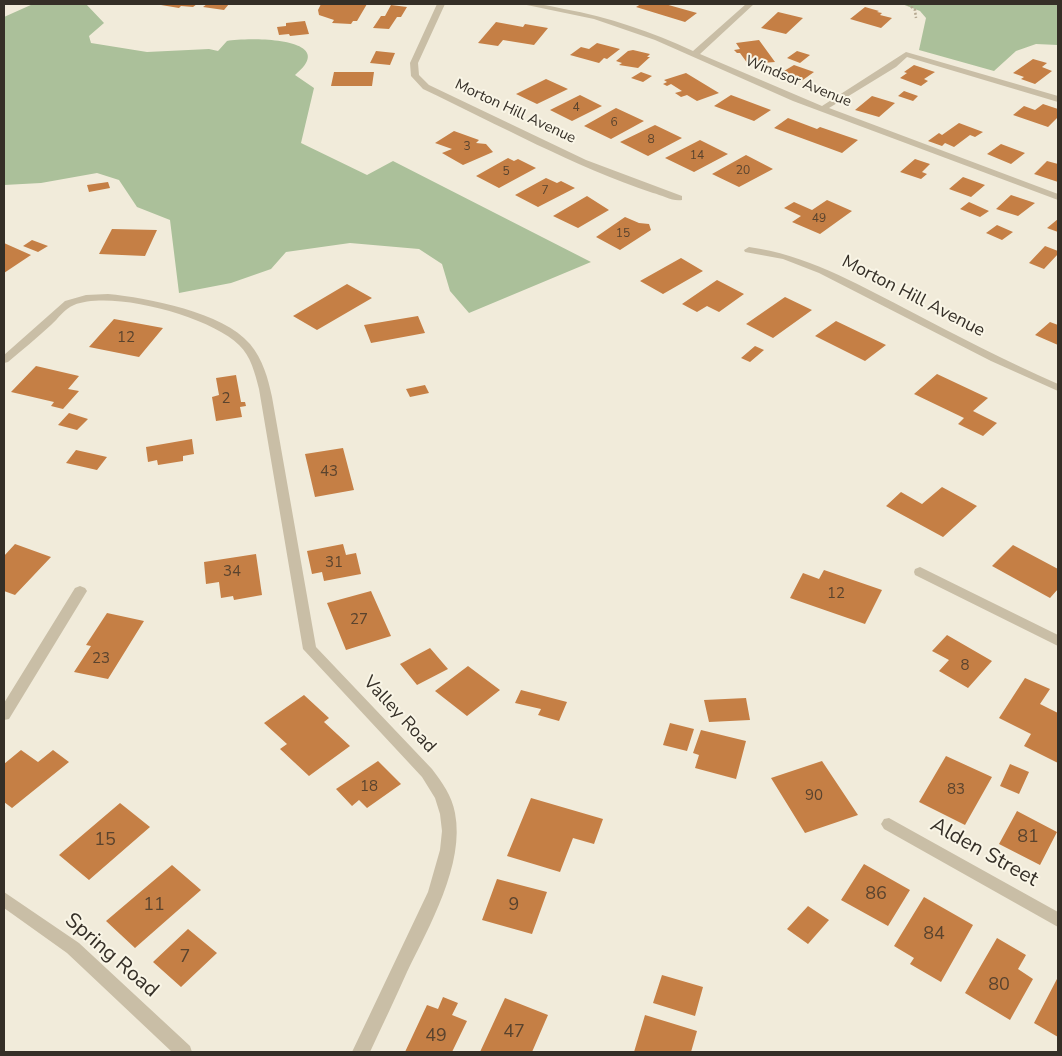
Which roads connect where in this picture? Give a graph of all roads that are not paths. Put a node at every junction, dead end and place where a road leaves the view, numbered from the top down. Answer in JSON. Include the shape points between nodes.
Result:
{"nodes":[{"id":1,"x":441,"y":4,"type":"edge"},
{"id":2,"x":526,"y":4,"type":"edge"},
{"id":3,"x":750,"y":4,"type":"edge"},
{"id":4,"x":695,"y":54,"type":"junction"},
{"id":5,"x":1058,"y":99,"type":"edge"},
{"id":6,"x":822,"y":109,"type":"junction"},
{"id":7,"x":1058,"y":197,"type":"edge"},
{"id":8,"x":679,"y":198,"type":"dead end"},
{"id":9,"x":749,"y":250,"type":"dead end"},
{"id":10,"x":4,"y":360,"type":"edge"},
{"id":11,"x":1058,"y":388,"type":"edge"},
{"id":12,"x":920,"y":572,"type":"dead end"},
{"id":13,"x":80,"y":591,"type":"dead end"},
{"id":14,"x":1058,"y":641,"type":"edge"},
{"id":15,"x":4,"y":715,"type":"edge"},
{"id":16,"x":889,"y":824,"type":"dead end"},
{"id":17,"x":4,"y":899,"type":"edge"},
{"id":18,"x":1058,"y":920,"type":"edge"},
{"id":19,"x":184,"y":1052,"type":"edge"},
{"id":20,"x":361,"y":1052,"type":"edge"}],
"edges":[{"from":1,"to":8,"type":"street","name":"Morton Hill Avenue","via":[[414,63],[415,76],[426,87],[646,188]]},
{"from":2,"to":4,"type":"street","name":"Windsor Avenue","via":[[614,22]]},
{"from":3,"to":4,"type":"street"},
{"from":4,"to":6,"type":"street","name":"Windsor Avenue"},
{"from":5,"to":6,"type":"street","via":[[906,54]]},
{"from":6,"to":7,"type":"street","name":"Windsor Avenue"},
{"from":9,"to":11,"type":"street","name":"Morton Hill Avenue","via":[[767,251],[816,267],[1020,372]]},
{"from":10,"to":20,"type":"street","name":"Valley Road","via":[[68,303],[89,297],[148,303],[190,315],[220,327],[241,341],[252,354],[266,397],[310,649],[427,773],[442,795],[448,815],[448,838],[442,869],[430,906]]},
{"from":12,"to":14,"type":"street"},
{"from":13,"to":15,"type":"street"},
{"from":16,"to":18,"type":"street","name":"Alden Street"},
{"from":17,"to":19,"type":"street","name":"Spring Road","via":[[73,948]]}]}
